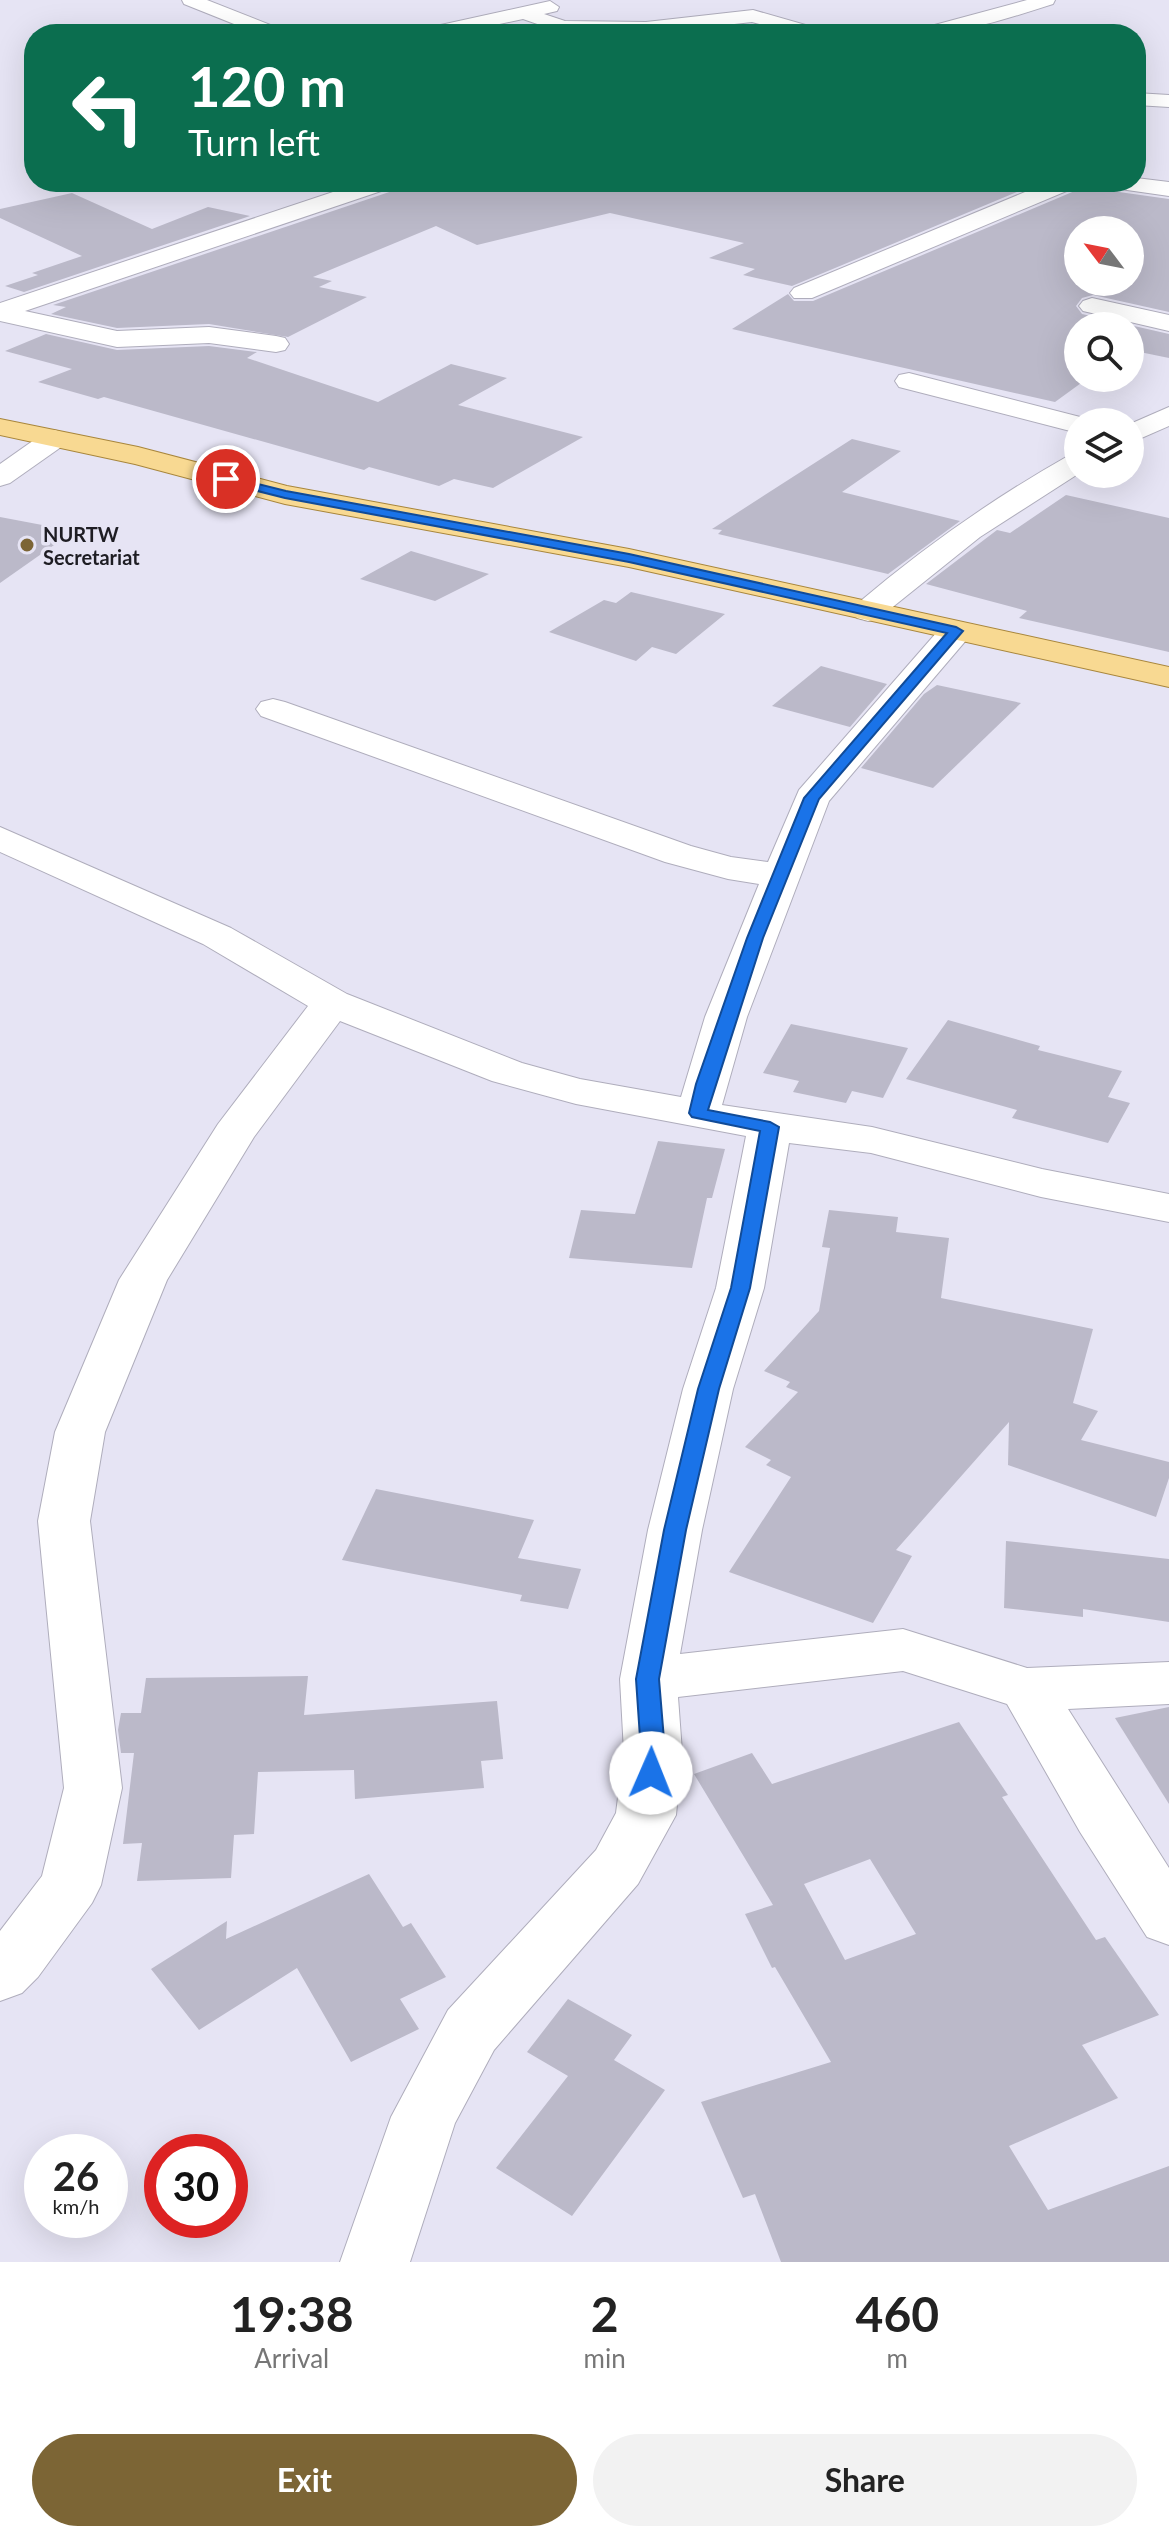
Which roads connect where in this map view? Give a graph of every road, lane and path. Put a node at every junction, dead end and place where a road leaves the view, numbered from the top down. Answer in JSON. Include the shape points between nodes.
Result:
{"nodes":[{"id":1,"x":191,"y":0,"type":"edge"},
{"id":2,"x":1046,"y":0,"type":"edge"},
{"id":3,"x":574,"y":2,"type":"dead end"},
{"id":4,"x":522,"y":6,"type":"edge"},
{"id":5,"x":251,"y":24,"type":"edge"},
{"id":6,"x":461,"y":24,"type":"edge"},
{"id":7,"x":557,"y":24,"type":"edge"},
{"id":8,"x":682,"y":24,"type":"edge"},
{"id":9,"x":781,"y":24,"type":"edge"},
{"id":10,"x":966,"y":24,"type":"edge"},
{"id":11,"x":1146,"y":100,"type":"edge"},
{"id":12,"x":1169,"y":101,"type":"edge"},
{"id":13,"x":1146,"y":186,"type":"edge"},
{"id":14,"x":1169,"y":189,"type":"edge"},
{"id":15,"x":355,"y":192,"type":"edge"},
{"id":16,"x":1044,"y":192,"type":"edge"},
{"id":17,"x":803,"y":293,"type":"dead end"},
{"id":18,"x":1092,"y":306,"type":"dead end"},
{"id":19,"x":0,"y":312,"type":"edge"},
{"id":20,"x":1169,"y":323,"type":"edge"},
{"id":21,"x":276,"y":344,"type":"dead end"},
{"id":22,"x":909,"y":381,"type":"dead end"},
{"id":23,"x":1169,"y":415,"type":"edge"},
{"id":24,"x":1064,"y":421,"type":"edge"},
{"id":25,"x":0,"y":427,"type":"edge"},
{"id":26,"x":1144,"y":428,"type":"edge"},
{"id":27,"x":54,"y":439,"type":"junction"},
{"id":28,"x":1064,"y":470,"type":"edge"},
{"id":29,"x":0,"y":477,"type":"edge"},
{"id":30,"x":868,"y":611,"type":"junction"},
{"id":31,"x":956,"y":631,"type":"junction"},
{"id":32,"x":1169,"y":677,"type":"edge"},
{"id":33,"x":273,"y":709,"type":"dead end"},
{"id":34,"x":0,"y":838,"type":"edge"},
{"id":35,"x":780,"y":875,"type":"junction"},
{"id":36,"x":332,"y":1003,"type":"junction"},
{"id":37,"x":698,"y":1113,"type":"junction"},
{"id":38,"x":770,"y":1127,"type":"junction"},
{"id":39,"x":1169,"y":1208,"type":"edge"},
{"id":40,"x":648,"y":1679,"type":"junction"},
{"id":41,"x":1169,"y":1683,"type":"edge"},
{"id":42,"x":1027,"y":1689,"type":"junction"},
{"id":43,"x":1169,"y":1919,"type":"edge"},
{"id":44,"x":0,"y":1974,"type":"edge"},
{"id":45,"x":375,"y":2262,"type":"edge"}],
"edges":[{"from":1,"to":5,"type":"street"},
{"from":2,"to":10,"type":"street"},
{"from":3,"to":4,"type":"street"},
{"from":4,"to":6,"type":"street"},
{"from":4,"to":7,"type":"street"},
{"from":8,"to":9,"type":"street","via":[[753,16]]},
{"from":11,"to":12,"type":"street"},
{"from":13,"to":14,"type":"street"},
{"from":15,"to":19,"type":"street"},
{"from":16,"to":17,"type":"street"},
{"from":18,"to":20,"type":"street"},
{"from":19,"to":21,"type":"street","via":[[117,339],[209,335]]},
{"from":22,"to":24,"type":"street"},
{"from":23,"to":26,"type":"street"},
{"from":25,"to":27,"type":"main road"},
{"from":27,"to":29,"type":"street"},
{"from":27,"to":30,"type":"main road","via":[[285,495],[629,558]]},
{"from":28,"to":30,"type":"street","via":[[1010,499]]},
{"from":30,"to":31,"type":"main road"},
{"from":31,"to":32,"type":"main road"},
{"from":31,"to":35,"type":"street","via":[[812,798]]},
{"from":33,"to":35,"type":"street","via":[[678,854]]},
{"from":34,"to":36,"type":"street","via":[[217,936]]},
{"from":35,"to":37,"type":"street","via":[[726,1017]]},
{"from":36,"to":37,"type":"street","via":[[507,1072],[576,1091]]},
{"from":36,"to":44,"type":"street","via":[[234,1133],[143,1280],[80,1432],[64,1521],[93,1788],[70,1885]]},
{"from":37,"to":38,"type":"street"},
{"from":38,"to":39,"type":"street","via":[[872,1140],[1041,1183]]},
{"from":38,"to":40,"type":"street","via":[[740,1288],[708,1389],[675,1530]]},
{"from":40,"to":42,"type":"street","via":[[903,1650]]},
{"from":40,"to":45,"type":"street","via":[[653,1752],[646,1815],[617,1867],[471,2030],[424,2117]]},
{"from":41,"to":42,"type":"street"},
{"from":42,"to":43,"type":"street"}]}
